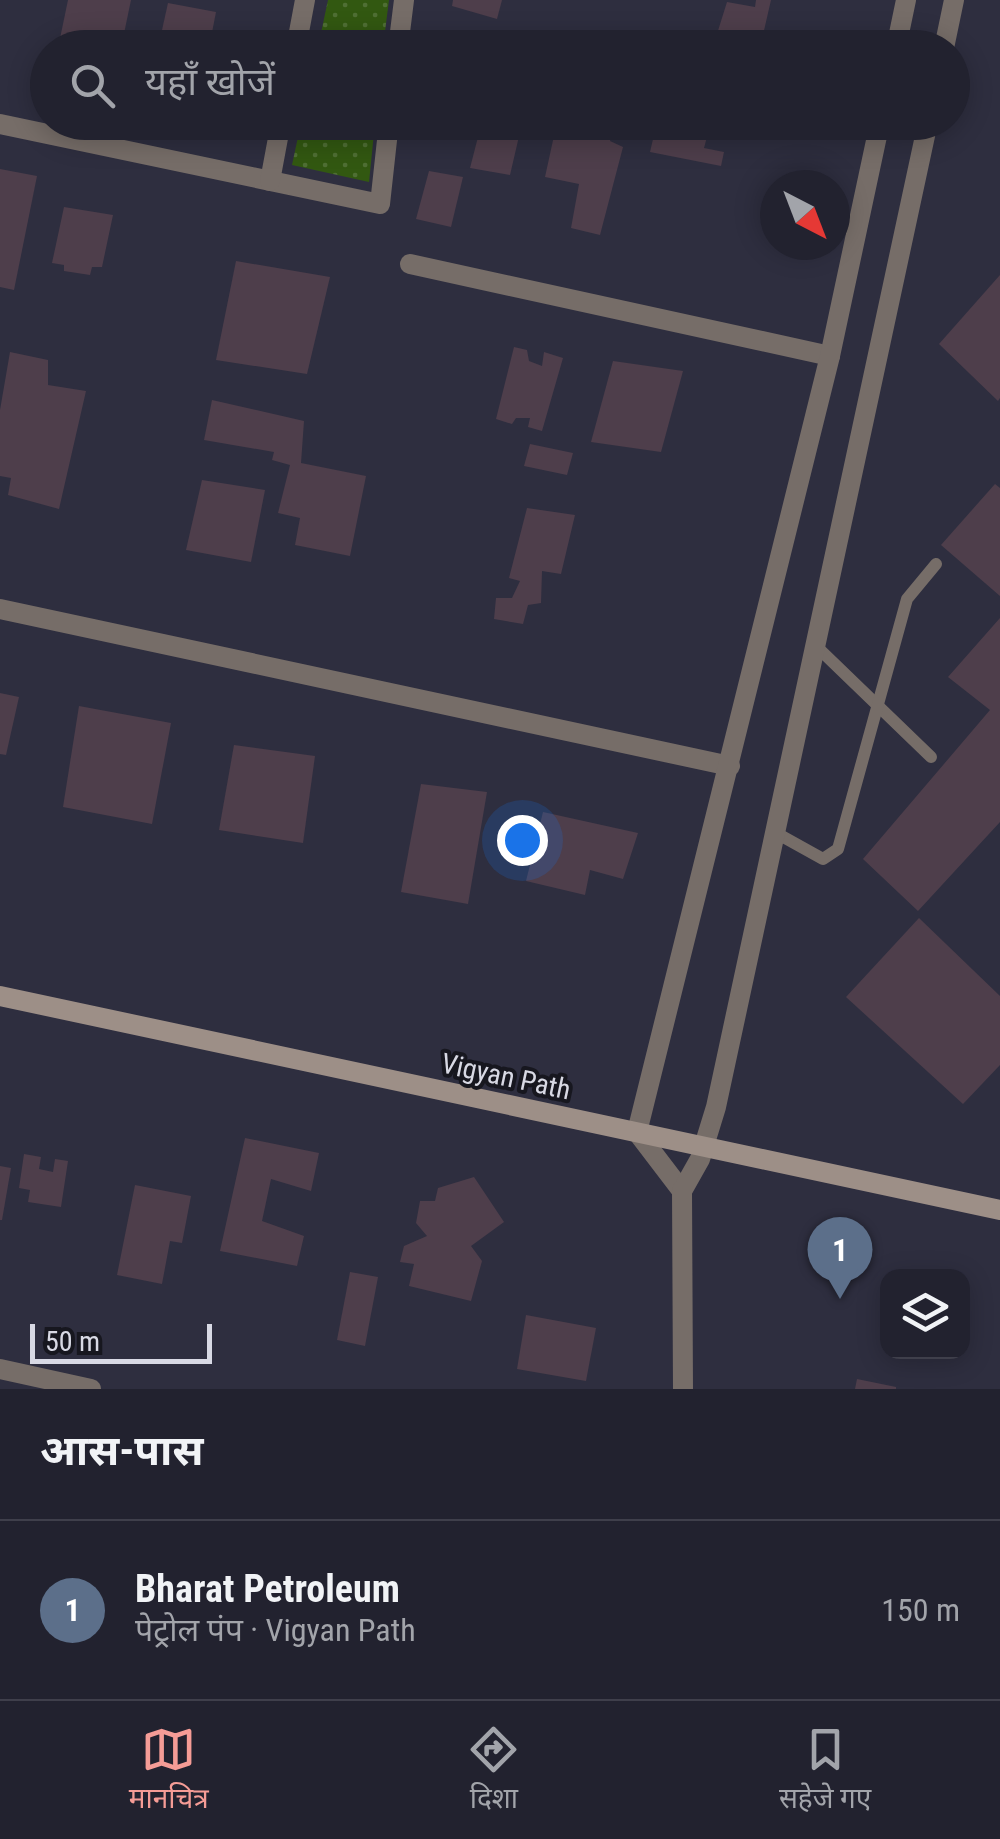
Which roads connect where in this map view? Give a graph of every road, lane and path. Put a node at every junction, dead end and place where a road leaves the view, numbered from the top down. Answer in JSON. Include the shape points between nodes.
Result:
{"nodes":[{"id":1,"x":305,"y":0,"type":"edge"},
{"id":2,"x":404,"y":0,"type":"edge"},
{"id":3,"x":906,"y":0,"type":"edge"},
{"id":4,"x":954,"y":0,"type":"edge"},
{"id":5,"x":299,"y":30,"type":"edge"},
{"id":6,"x":400,"y":30,"type":"edge"},
{"id":7,"x":900,"y":30,"type":"edge"},
{"id":8,"x":948,"y":30,"type":"edge"},
{"id":9,"x":0,"y":124,"type":"edge"},
{"id":10,"x":30,"y":130,"type":"edge"},
{"id":11,"x":76,"y":140,"type":"edge"},
{"id":12,"x":278,"y":140,"type":"edge"},
{"id":13,"x":388,"y":140,"type":"edge"},
{"id":14,"x":876,"y":140,"type":"edge"},
{"id":15,"x":924,"y":140,"type":"edge"},
{"id":16,"x":270,"y":181,"type":"junction"},
{"id":17,"x":410,"y":264,"type":"dead end"},
{"id":18,"x":830,"y":356,"type":"junction"},
{"id":19,"x":936,"y":564,"type":"dead end"},
{"id":20,"x":0,"y":608,"type":"edge"},
{"id":21,"x":816,"y":645,"type":"junction"},
{"id":22,"x":876,"y":702,"type":"junction"},
{"id":23,"x":931,"y":758,"type":"dead end"},
{"id":24,"x":730,"y":766,"type":"junction"},
{"id":25,"x":778,"y":834,"type":"junction"},
{"id":26,"x":0,"y":996,"type":"edge"},
{"id":27,"x":638,"y":1132,"type":"junction"},
{"id":28,"x":703,"y":1148,"type":"junction"},
{"id":29,"x":682,"y":1191,"type":"junction"},
{"id":30,"x":1000,"y":1210,"type":"edge"},
{"id":31,"x":0,"y":1369,"type":"edge"},
{"id":32,"x":91,"y":1389,"type":"edge"},
{"id":33,"x":683,"y":1389,"type":"edge"}],
"edges":[{"from":1,"to":5,"type":"street"},
{"from":2,"to":6,"type":"street"},
{"from":3,"to":7,"type":"street"},
{"from":4,"to":8,"type":"street"},
{"from":9,"to":10,"type":"street"},
{"from":11,"to":16,"type":"street"},
{"from":12,"to":16,"type":"street"},
{"from":13,"to":16,"type":"street","via":[[380,204]]},
{"from":14,"to":18,"type":"street"},
{"from":15,"to":21,"type":"street"},
{"from":17,"to":18,"type":"street"},
{"from":18,"to":24,"type":"street"},
{"from":19,"to":22,"type":"lane","via":[[907,599]]},
{"from":20,"to":24,"type":"street"},
{"from":21,"to":22,"type":"lane"},
{"from":21,"to":25,"type":"street"},
{"from":22,"to":23,"type":"lane"},
{"from":22,"to":25,"type":"lane","via":[[838,848],[823,859]]},
{"from":24,"to":27,"type":"street"},
{"from":25,"to":28,"type":"street"},
{"from":26,"to":27,"type":"main road","name":"Vigyan Path"},
{"from":27,"to":28,"type":"main road","name":"Vigyan Path"},
{"from":27,"to":29,"type":"street"},
{"from":28,"to":29,"type":"street"},
{"from":28,"to":30,"type":"main road","name":"Vigyan Path"},
{"from":29,"to":33,"type":"street"},
{"from":31,"to":32,"type":"street"}]}
